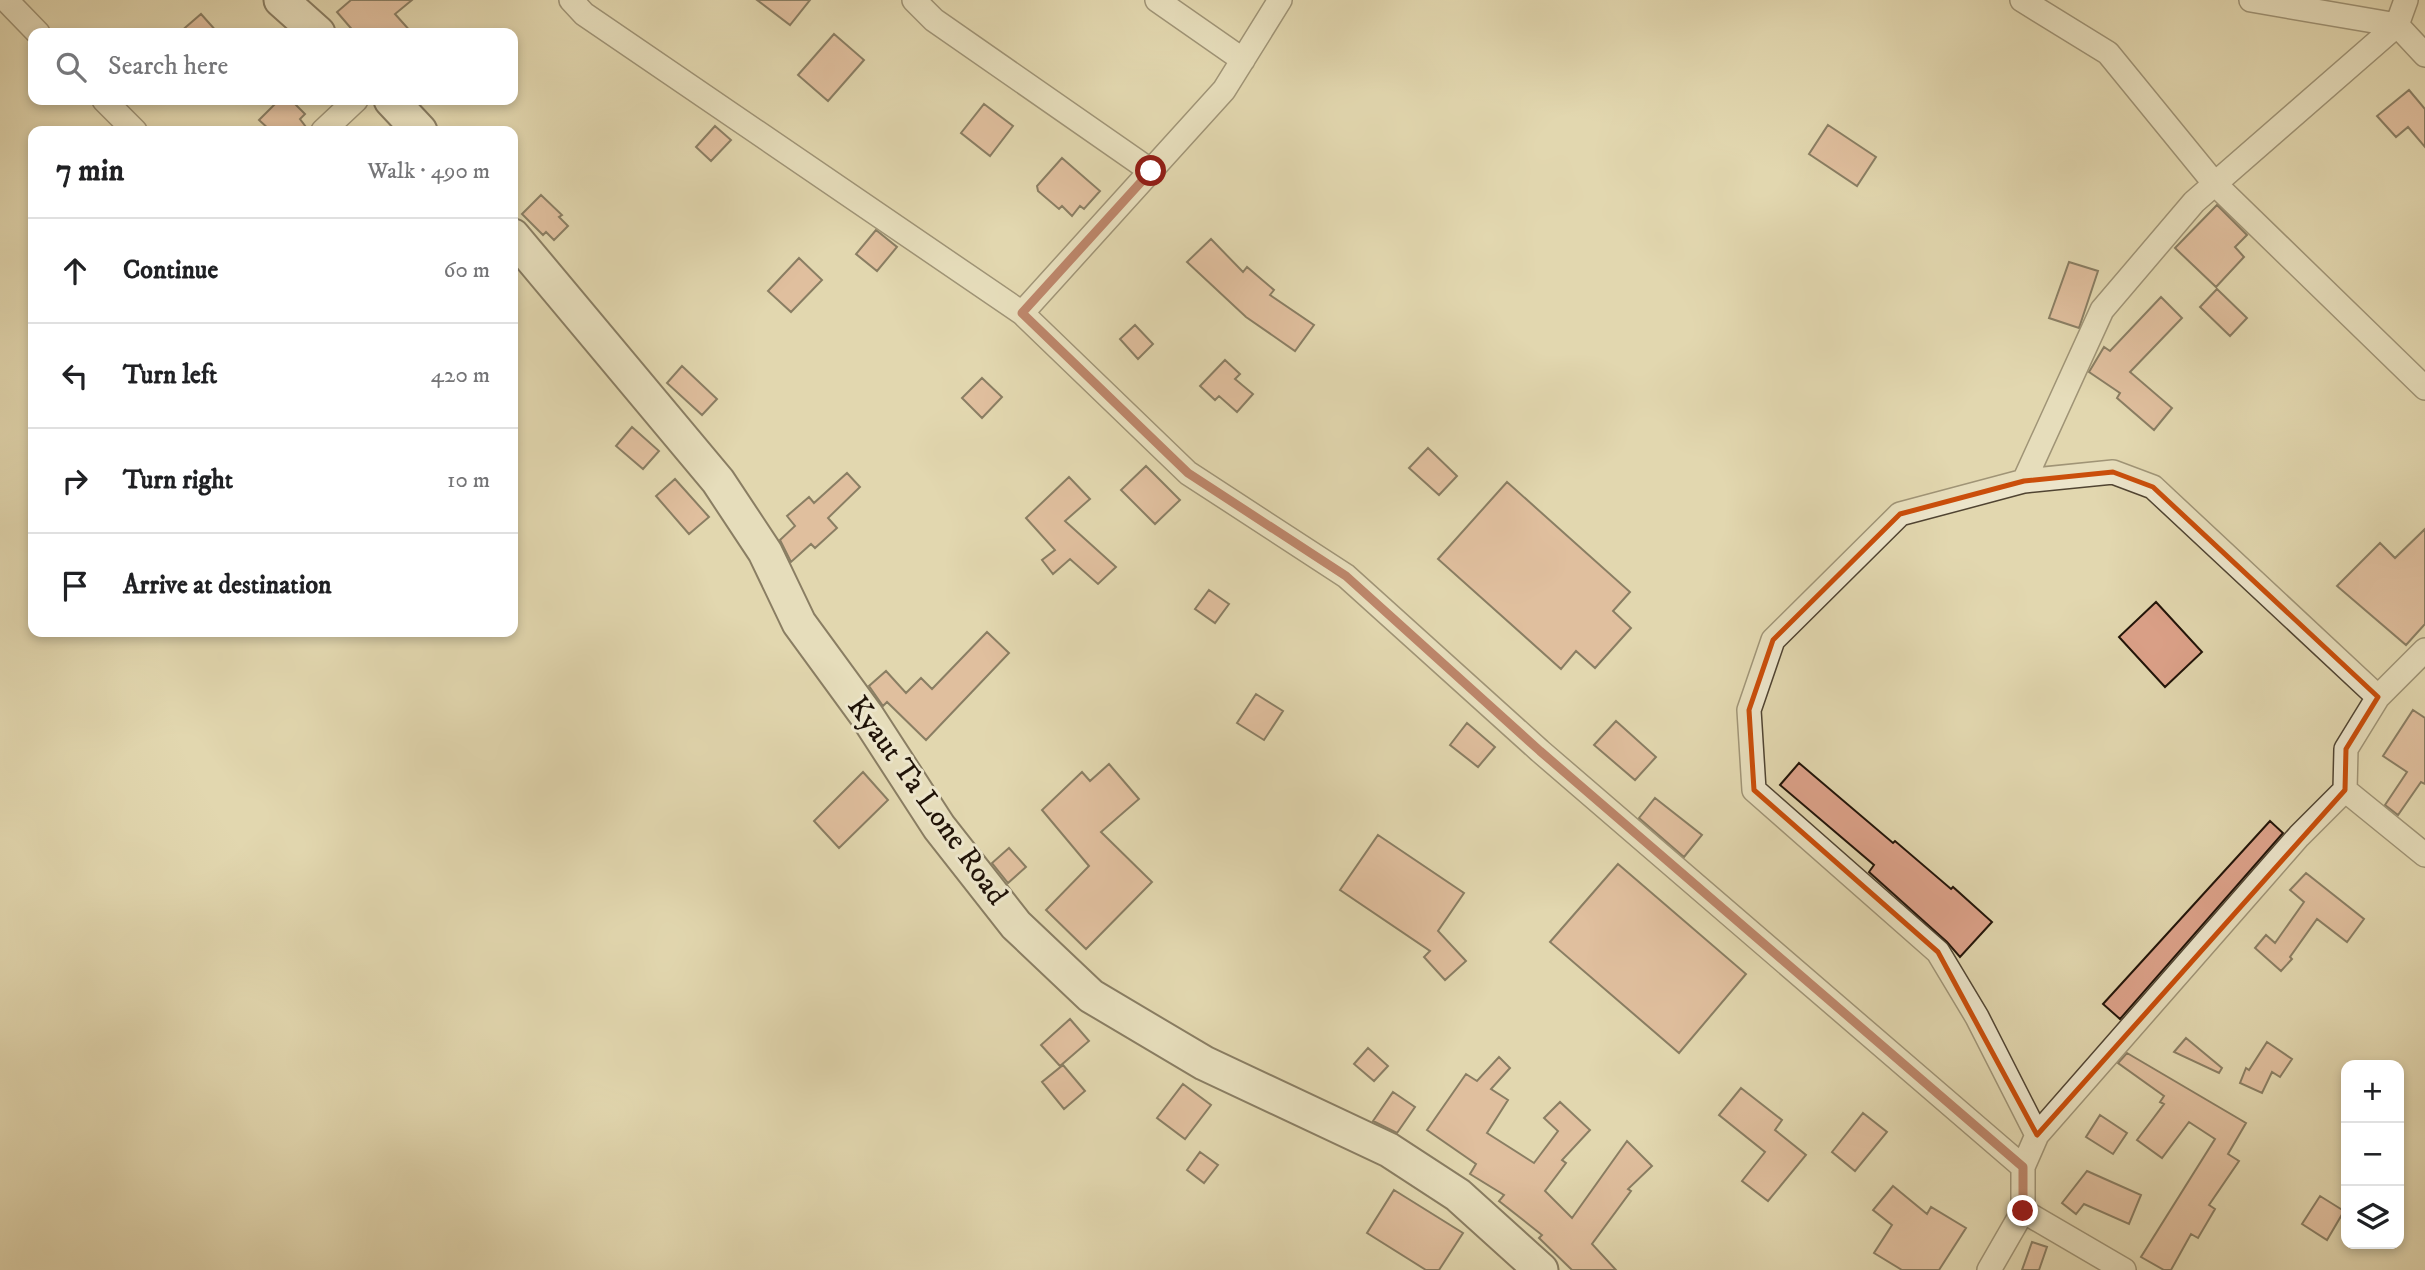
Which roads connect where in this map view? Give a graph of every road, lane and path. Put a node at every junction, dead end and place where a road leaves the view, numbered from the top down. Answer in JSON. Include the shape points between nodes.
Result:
{"nodes":[{"id":1,"x":6,"y":0,"type":"edge"},
{"id":2,"x":281,"y":0,"type":"edge"},
{"id":3,"x":571,"y":0,"type":"edge"},
{"id":4,"x":914,"y":0,"type":"edge"},
{"id":5,"x":1157,"y":0,"type":"edge"},
{"id":6,"x":1280,"y":0,"type":"edge"},
{"id":7,"x":2022,"y":0,"type":"edge"},
{"id":8,"x":2251,"y":0,"type":"edge"},
{"id":9,"x":2406,"y":0,"type":"edge"},
{"id":10,"x":2397,"y":26,"type":"junction"},
{"id":11,"x":33,"y":28,"type":"edge"},
{"id":12,"x":312,"y":28,"type":"edge"},
{"id":13,"x":2425,"y":55,"type":"edge"},
{"id":14,"x":1243,"y":60,"type":"junction"},
{"id":15,"x":109,"y":105,"type":"edge"},
{"id":16,"x":351,"y":105,"type":"edge"},
{"id":17,"x":396,"y":105,"type":"edge"},
{"id":18,"x":130,"y":126,"type":"edge"},
{"id":19,"x":328,"y":126,"type":"edge"},
{"id":20,"x":414,"y":126,"type":"edge"},
{"id":21,"x":1151,"y":171,"type":"junction"},
{"id":22,"x":2215,"y":184,"type":"junction"},
{"id":23,"x":518,"y":242,"type":"edge"},
{"id":24,"x":1022,"y":313,"type":"junction"},
{"id":25,"x":2425,"y":388,"type":"edge"},
{"id":26,"x":2024,"y":481,"type":"junction"},
{"id":27,"x":2425,"y":650,"type":"edge"},
{"id":28,"x":2378,"y":697,"type":"junction"},
{"id":29,"x":2345,"y":790,"type":"junction"},
{"id":30,"x":2425,"y":855,"type":"edge"},
{"id":31,"x":2037,"y":1135,"type":"junction"},
{"id":32,"x":2023,"y":1167,"type":"junction"},
{"id":33,"x":2023,"y":1211,"type":"junction"},
{"id":34,"x":1541,"y":1270,"type":"edge"},
{"id":35,"x":1989,"y":1270,"type":"edge"},
{"id":36,"x":2124,"y":1270,"type":"edge"}],
"edges":[{"from":1,"to":11,"type":"street"},
{"from":2,"to":12,"type":"main road"},
{"from":3,"to":24,"type":"street","via":[[584,14]]},
{"from":4,"to":21,"type":"street","via":[[934,20]]},
{"from":5,"to":14,"type":"street"},
{"from":6,"to":14,"type":"street"},
{"from":7,"to":22,"type":"street","via":[[2108,53]]},
{"from":8,"to":10,"type":"street"},
{"from":9,"to":10,"type":"street"},
{"from":10,"to":13,"type":"street"},
{"from":10,"to":22,"type":"street"},
{"from":14,"to":21,"type":"street","via":[[1224,90]]},
{"from":15,"to":18,"type":"street"},
{"from":16,"to":19,"type":"street"},
{"from":17,"to":20,"type":"main road"},
{"from":21,"to":24,"type":"street"},
{"from":22,"to":25,"type":"street"},
{"from":22,"to":26,"type":"street","via":[[2194,202],[2102,310]]},
{"from":23,"to":34,"type":"main road","name":"Kyaut Ta Lone Road","via":[[718,481],[765,552],[799,623],[939,827],[1016,925],[1091,996],[1204,1063],[1389,1150],[1458,1195]]},
{"from":24,"to":32,"type":"street","via":[[1188,473],[1346,576],[1540,751]]},
{"from":26,"to":28,"type":"street","via":[[2113,472],[2153,487]]},
{"from":26,"to":31,"type":"street","via":[[1900,514],[1773,640],[1749,710],[1754,790],[1938,951]]},
{"from":27,"to":28,"type":"street"},
{"from":28,"to":29,"type":"street","via":[[2346,749]]},
{"from":29,"to":30,"type":"street"},
{"from":29,"to":31,"type":"street","via":[[2299,836]]},
{"from":31,"to":32,"type":"street"},
{"from":32,"to":33,"type":"street"},
{"from":33,"to":35,"type":"street"},
{"from":33,"to":36,"type":"street"}]}
